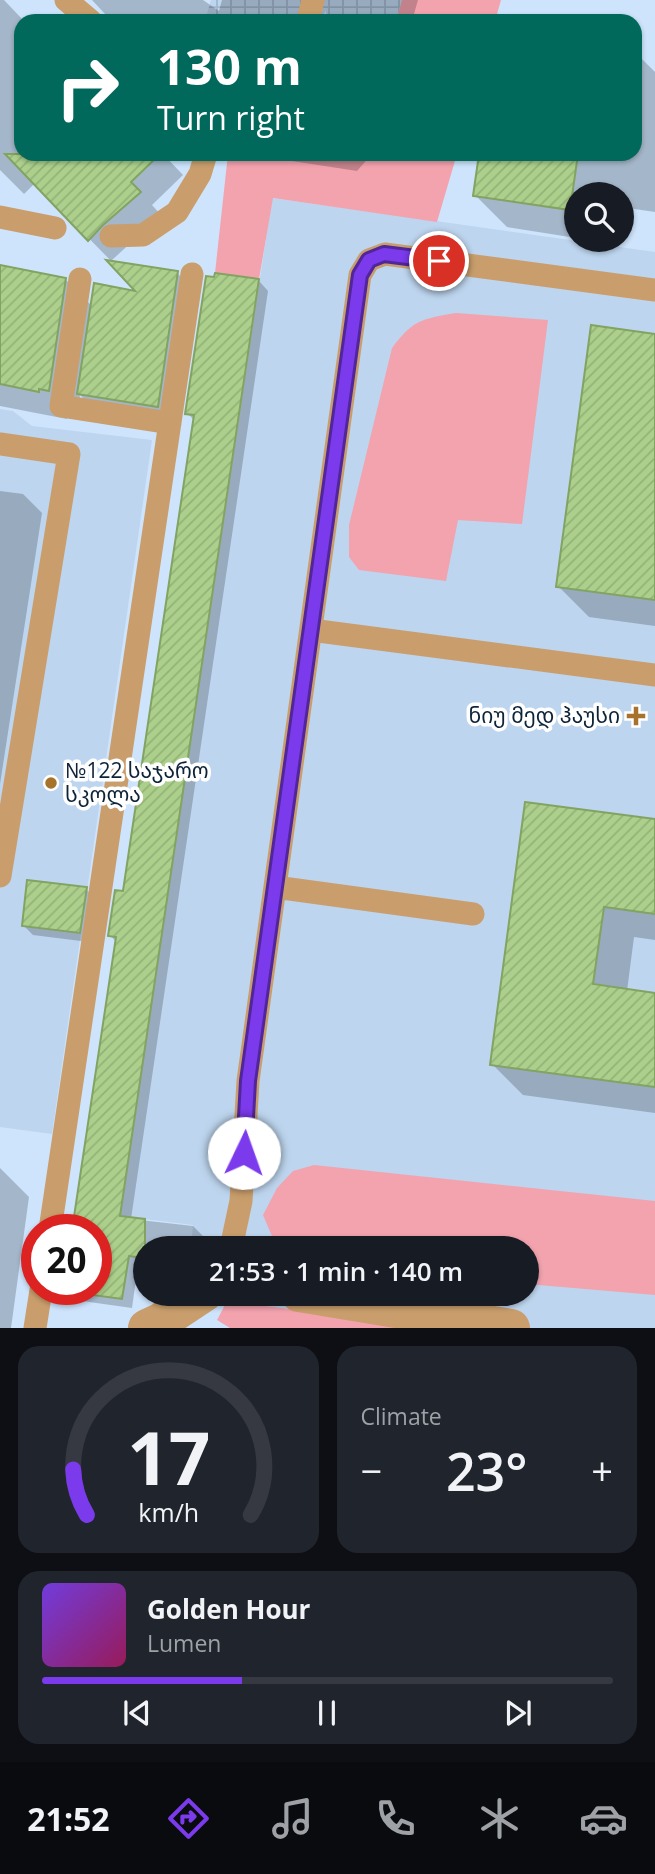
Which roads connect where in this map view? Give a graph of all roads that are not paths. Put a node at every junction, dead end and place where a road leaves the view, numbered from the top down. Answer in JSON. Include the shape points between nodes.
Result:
{"nodes":[{"id":1,"x":66,"y":0,"type":"edge"},
{"id":2,"x":83,"y":14,"type":"edge"},
{"id":3,"x":204,"y":161,"type":"edge"},
{"id":4,"x":0,"y":217,"type":"edge"},
{"id":5,"x":55,"y":228,"type":"dead end"},
{"id":6,"x":111,"y":236,"type":"dead end"},
{"id":7,"x":192,"y":274,"type":"dead end"},
{"id":8,"x":80,"y":279,"type":"dead end"},
{"id":9,"x":655,"y":290,"type":"edge"},
{"id":10,"x":170,"y":422,"type":"junction"},
{"id":11,"x":0,"y":444,"type":"edge"},
{"id":12,"x":311,"y":630,"type":"junction"},
{"id":13,"x":655,"y":676,"type":"edge"},
{"id":14,"x":0,"y":876,"type":"edge"},
{"id":15,"x":275,"y":887,"type":"junction"},
{"id":16,"x":473,"y":914,"type":"dead end"},
{"id":17,"x":52,"y":1214,"type":"edge"},
{"id":18,"x":234,"y":1236,"type":"edge"},
{"id":19,"x":39,"y":1305,"type":"edge"},
{"id":20,"x":186,"y":1306,"type":"edge"},
{"id":21,"x":378,"y":1306,"type":"edge"},
{"id":22,"x":158,"y":1326,"type":"edge"},
{"id":23,"x":36,"y":1328,"type":"edge"},
{"id":24,"x":511,"y":1328,"type":"edge"}],
"edges":[{"from":1,"to":2,"type":"lane"},
{"from":3,"to":6,"type":"lane","via":[[177,212],[143,235]]},
{"from":4,"to":5,"type":"lane"},
{"from":7,"to":10,"type":"lane"},
{"from":8,"to":10,"type":"lane","via":[[61,406]]},
{"from":9,"to":12,"type":"lane","via":[[384,254],[369,260],[360,275]]},
{"from":10,"to":17,"type":"lane"},
{"from":11,"to":14,"type":"lane","via":[[69,454]]},
{"from":12,"to":13,"type":"lane"},
{"from":12,"to":15,"type":"lane"},
{"from":15,"to":16,"type":"lane"},
{"from":15,"to":18,"type":"lane","via":[[248,1081],[241,1200]]},
{"from":19,"to":23,"type":"lane"},
{"from":20,"to":22,"type":"street"},
{"from":21,"to":24,"type":"street"}]}
